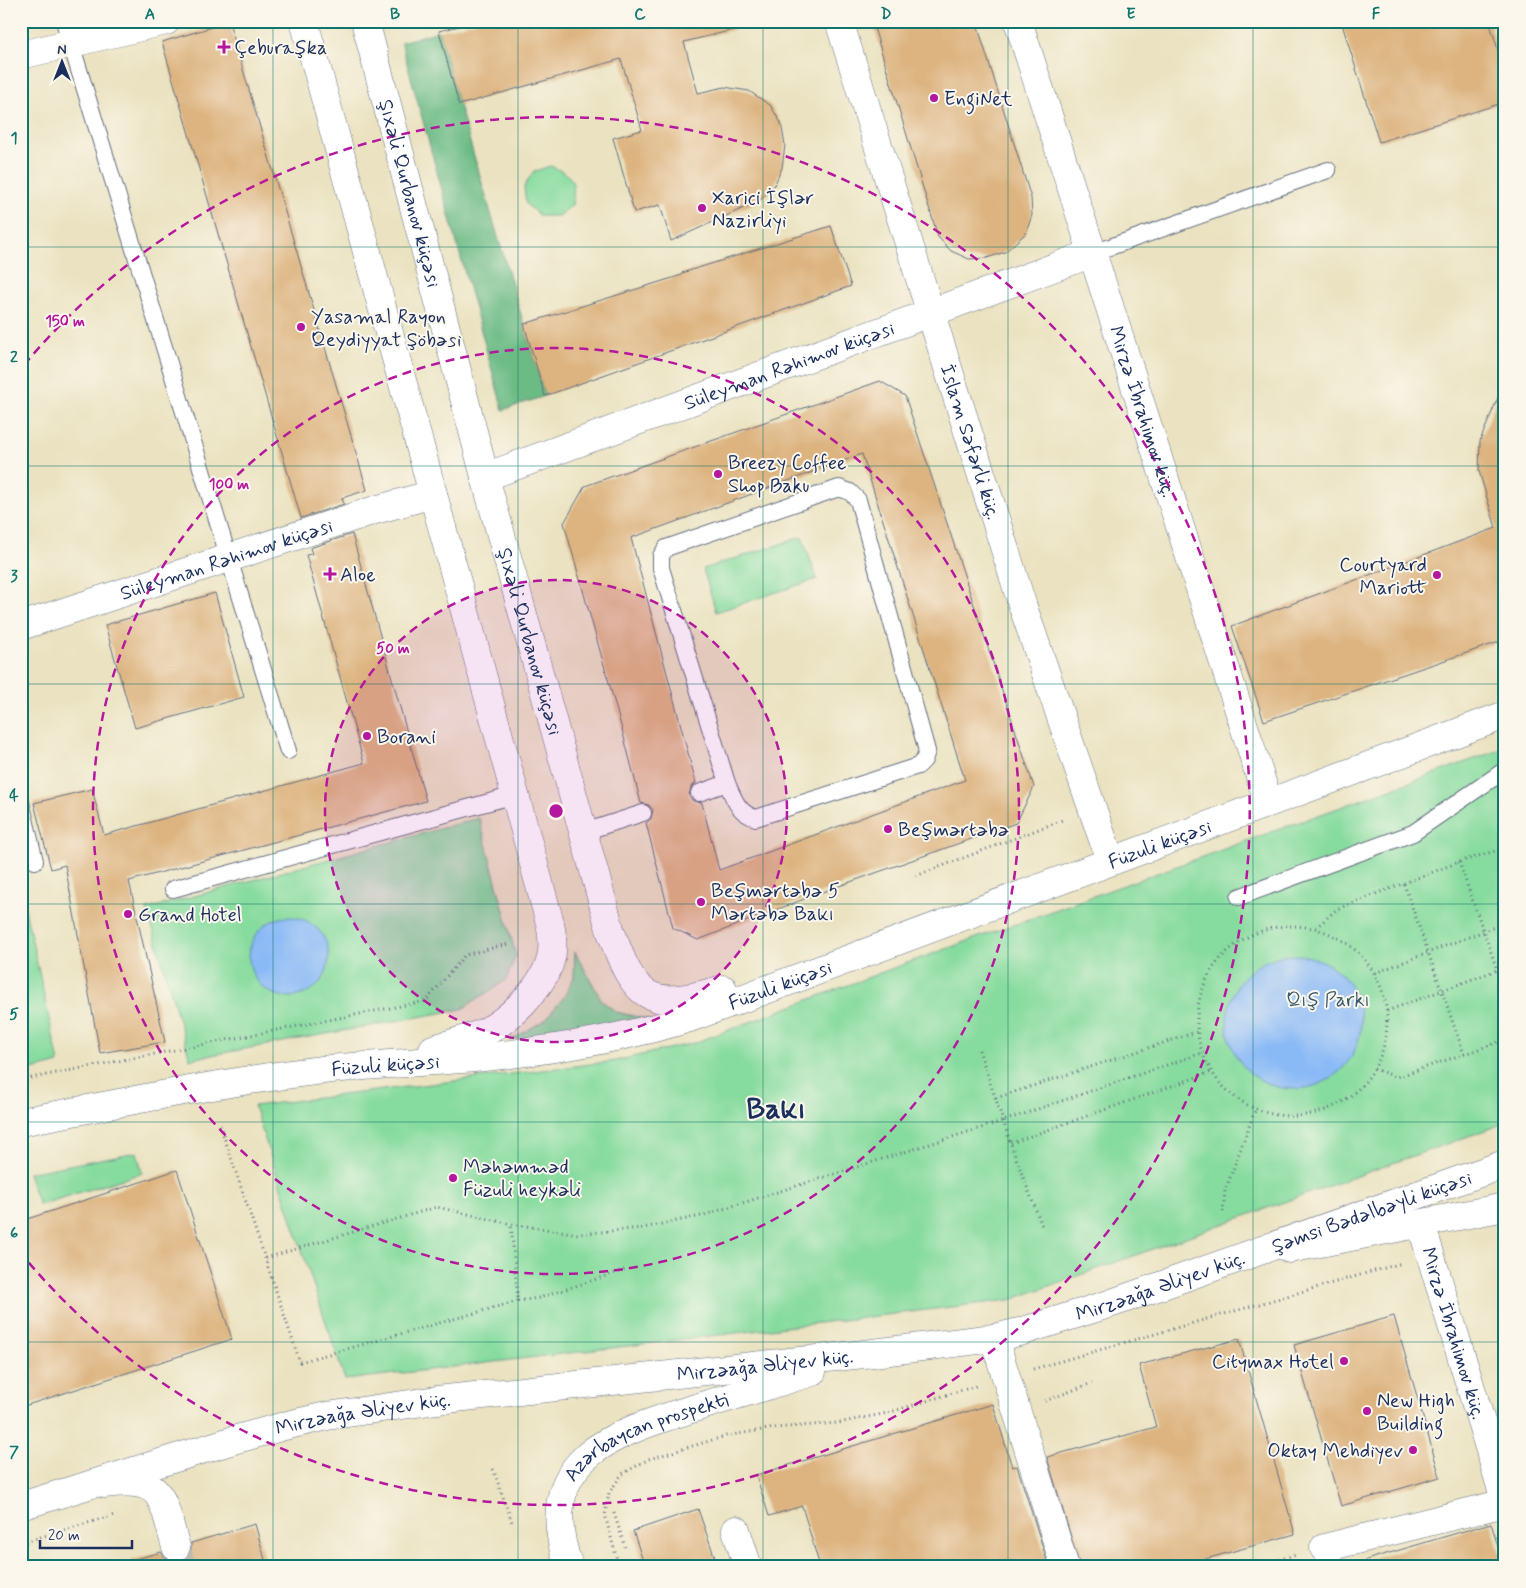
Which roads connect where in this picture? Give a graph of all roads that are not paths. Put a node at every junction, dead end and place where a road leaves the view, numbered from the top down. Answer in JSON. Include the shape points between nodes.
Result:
{"nodes":[{"id":1,"x":166,"y":21,"type":"edge"},
{"id":2,"x":304,"y":21,"type":"edge"},
{"id":3,"x":365,"y":21,"type":"edge"},
{"id":4,"x":840,"y":21,"type":"edge"},
{"id":5,"x":1018,"y":21,"type":"edge"},
{"id":6,"x":67,"y":33,"type":"edge"},
{"id":7,"x":21,"y":55,"type":"edge"},
{"id":8,"x":1328,"y":170,"type":"dead end"},
{"id":9,"x":1093,"y":253,"type":"junction"},
{"id":10,"x":929,"y":312,"type":"junction"},
{"id":11,"x":485,"y":477,"type":"junction"},
{"id":12,"x":433,"y":494,"type":"junction"},
{"id":13,"x":228,"y":559,"type":"junction"},
{"id":14,"x":21,"y":626,"type":"edge"},
{"id":15,"x":1505,"y":714,"type":"edge"},
{"id":16,"x":288,"y":751,"type":"dead end"},
{"id":17,"x":1505,"y":770,"type":"edge"},
{"id":18,"x":727,"y":783,"type":"junction"},
{"id":19,"x":699,"y":793,"type":"dead end"},
{"id":20,"x":515,"y":795,"type":"junction"},
{"id":21,"x":1268,"y":801,"type":"junction"},
{"id":22,"x":21,"y":802,"type":"edge"},
{"id":23,"x":643,"y":812,"type":"dead end"},
{"id":24,"x":584,"y":832,"type":"junction"},
{"id":25,"x":1110,"y":860,"type":"junction"},
{"id":26,"x":35,"y":861,"type":"dead end"},
{"id":27,"x":173,"y":889,"type":"dead end"},
{"id":28,"x":1239,"y":897,"type":"dead end"},
{"id":29,"x":905,"y":936,"type":"junction"},
{"id":30,"x":332,"y":1069,"type":"junction"},
{"id":31,"x":21,"y":1122,"type":"edge"},
{"id":32,"x":1505,"y":1164,"type":"edge"},
{"id":33,"x":1505,"y":1207,"type":"edge"},
{"id":34,"x":1421,"y":1224,"type":"junction"},
{"id":35,"x":1238,"y":1259,"type":"junction"},
{"id":36,"x":994,"y":1338,"type":"junction"},
{"id":37,"x":873,"y":1354,"type":"junction"},
{"id":38,"x":78,"y":1488,"type":"junction"},
{"id":39,"x":1505,"y":1501,"type":"edge"},
{"id":40,"x":21,"y":1506,"type":"edge"},
{"id":41,"x":736,"y":1530,"type":"dead end"},
{"id":42,"x":176,"y":1547,"type":"tunnel mouth"},
{"id":43,"x":1324,"y":1548,"type":"road end"},
{"id":44,"x":569,"y":1567,"type":"edge"},
{"id":45,"x":748,"y":1567,"type":"edge"},
{"id":46,"x":1065,"y":1567,"type":"edge"}],
"edges":[{"from":1,"to":6,"type":"main road"},
{"from":2,"to":12,"type":"main road"},
{"from":3,"to":11,"type":"main road","name":"Şıxəli Qurbanov küçəsi"},
{"from":4,"to":10,"type":"main road","name":"İslam Səfərli küç."},
{"from":5,"to":9,"type":"main road","name":"Mirzə İbrahimov küç."},
{"from":6,"to":7,"type":"main road"},
{"from":6,"to":13,"type":"lane"},
{"from":8,"to":9,"type":"lane"},
{"from":9,"to":10,"type":"main road","name":"Süleyman Rəhimov küçəsi"},
{"from":9,"to":21,"type":"main road","name":"Mirzə İbrahimov küç."},
{"from":10,"to":11,"type":"main road","name":"Süleyman Rəhimov küçəsi"},
{"from":10,"to":25,"type":"main road","name":"İslam Səfərli küç.","via":[[1023,607]]},
{"from":11,"to":24,"type":"main road","name":"Şıxəli Qurbanov küçəsi"},
{"from":12,"to":13,"type":"main road","name":"Süleyman Rəhimov küçəsi"},
{"from":12,"to":20,"type":"main road"},
{"from":13,"to":14,"type":"main road","name":"Süleyman Rəhimov küçəsi"},
{"from":13,"to":16,"type":"lane"},
{"from":15,"to":21,"type":"main road","name":"Füzuli küçəsi"},
{"from":17,"to":28,"type":"lane","via":[[1413,833]]},
{"from":18,"to":18,"type":"lane","via":[[738,806],[746,815],[756,818],[918,766],[924,760],[927,751],[858,500],[850,492],[839,488],[666,548],[661,556],[661,568]]},
{"from":18,"to":19,"type":"lane"},
{"from":20,"to":27,"type":"lane"},
{"from":20,"to":30,"type":"main road","via":[[553,939],[550,964],[545,973],[527,998],[487,1031],[433,1049]]},
{"from":21,"to":25,"type":"main road","name":"Füzuli küçəsi"},
{"from":22,"to":26,"type":"lane"},
{"from":23,"to":24,"type":"lane"},
{"from":24,"to":29,"type":"main road","name":"Şıxəli Qurbanov küçəsi","via":[[619,955],[634,984],[649,996],[673,1000],[706,994]]},
{"from":25,"to":29,"type":"main road","name":"Füzuli küçəsi"},
{"from":29,"to":30,"type":"main road","name":"Füzuli küçəsi","via":[[690,1018],[649,1030],[528,1052]]},
{"from":30,"to":31,"type":"main road","name":"Füzuli küçəsi","via":[[170,1094]]},
{"from":32,"to":35,"type":"main road","name":"Şəmsi Bədəlbəyli küçəsi"},
{"from":33,"to":34,"type":"main road","name":"Mirzəağa Əliyev küç."},
{"from":34,"to":35,"type":"main road","name":"Mirzəağa Əliyev küç."},
{"from":34,"to":39,"type":"main road","name":"Mirzə İbrahimov küç."},
{"from":35,"to":36,"type":"main road","name":"Mirzəağa Əliyev küç.","via":[[1112,1303]]},
{"from":36,"to":37,"type":"main road","name":"Mirzəağa Əliyev küç."},
{"from":36,"to":46,"type":"main road"},
{"from":37,"to":38,"type":"main road","name":"Mirzəağa Əliyev küç.","via":[[437,1400],[327,1416],[237,1439]]},
{"from":37,"to":44,"type":"main road","name":"Azərbaycan prospekti","via":[[658,1420],[628,1431],[588,1453],[573,1470],[561,1497],[559,1524]]},
{"from":38,"to":40,"type":"main road","name":"Mirzəağa Əliyev küç."},
{"from":38,"to":42,"type":"main road","via":[[123,1482],[137,1482],[152,1488],[160,1495]]},
{"from":39,"to":43,"type":"main road"},
{"from":41,"to":45,"type":"main road"}]}
